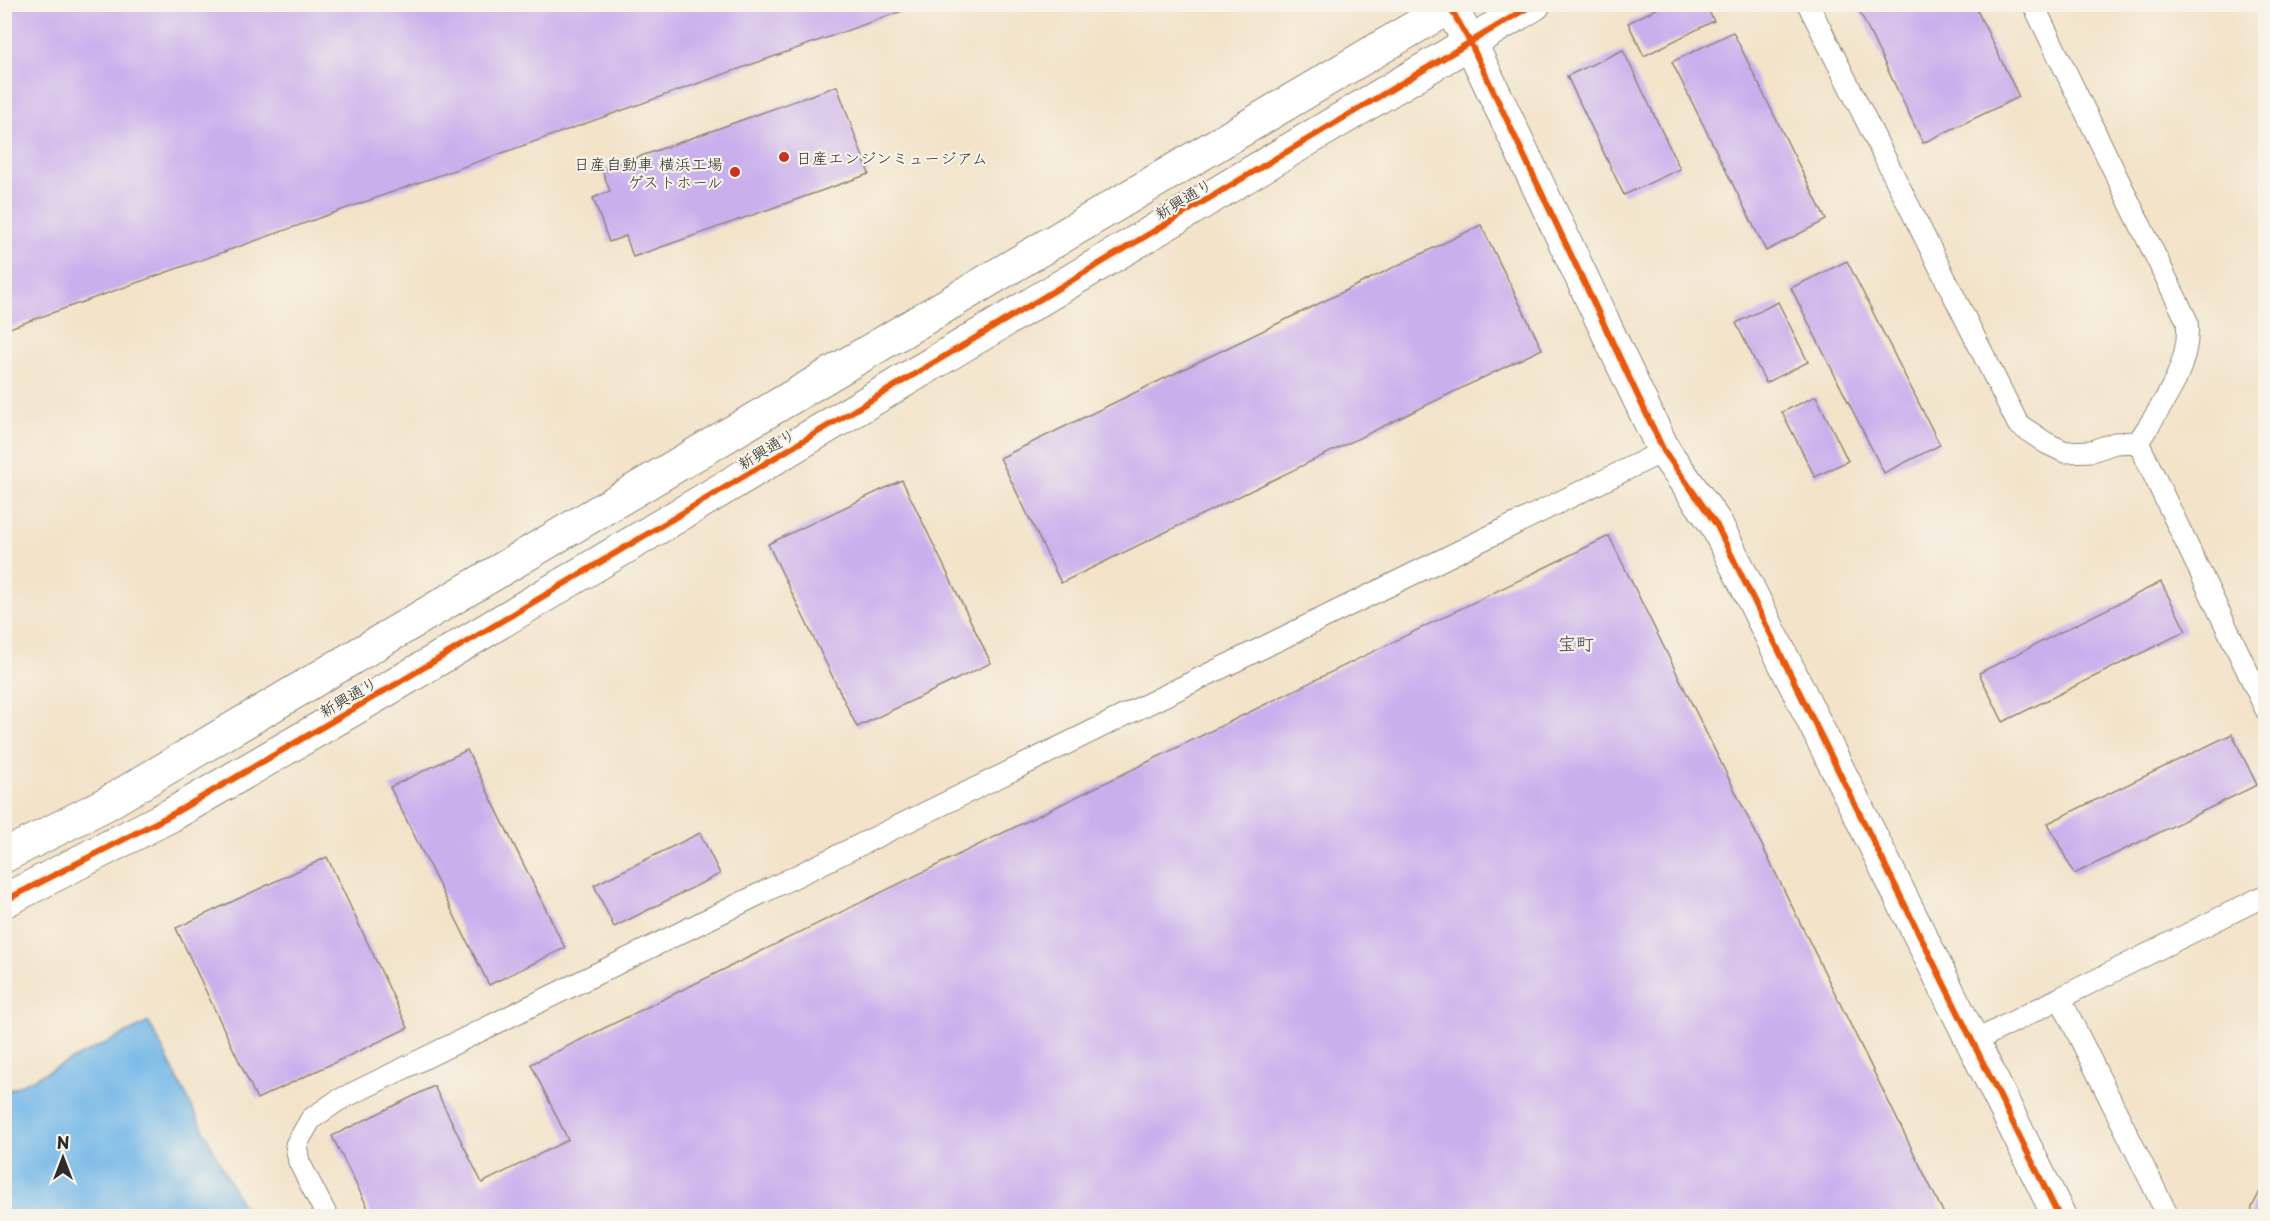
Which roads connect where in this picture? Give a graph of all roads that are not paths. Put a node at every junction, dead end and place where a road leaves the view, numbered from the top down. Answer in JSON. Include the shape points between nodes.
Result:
{"nodes":[{"id":1,"x":1533,"y":4,"type":"edge"},
{"id":2,"x":1808,"y":4,"type":"edge"},
{"id":3,"x":2033,"y":4,"type":"edge"},
{"id":4,"x":1452,"y":6,"type":"edge"},
{"id":5,"x":1470,"y":42,"type":"junction"},
{"id":6,"x":2138,"y":442,"type":"junction"},
{"id":7,"x":1664,"y":451,"type":"junction"},
{"id":8,"x":2265,"y":710,"type":"edge"},
{"id":9,"x":4,"y":856,"type":"edge"},
{"id":10,"x":2265,"y":895,"type":"edge"},
{"id":11,"x":4,"y":901,"type":"edge"},
{"id":12,"x":2060,"y":998,"type":"junction"},
{"id":13,"x":1973,"y":1042,"type":"junction"},
{"id":14,"x":327,"y":1216,"type":"edge"},
{"id":15,"x":2059,"y":1216,"type":"edge"},
{"id":16,"x":2168,"y":1216,"type":"edge"}],
"edges":[{"from":1,"to":5,"type":"street","name":"新興通り"},
{"from":2,"to":6,"type":"lane","via":[[2018,424],[2065,452]]},
{"from":3,"to":6,"type":"lane","via":[[2187,321],[2186,348],[2178,376]]},
{"from":4,"to":5,"type":"street"},
{"from":4,"to":9,"type":"street","name":"新興通り","via":[[115,798]]},
{"from":5,"to":7,"type":"street"},
{"from":5,"to":11,"type":"street","name":"新興通り","via":[[398,683],[171,814]]},
{"from":6,"to":8,"type":"lane"},
{"from":7,"to":13,"type":"street","via":[[1716,525]]},
{"from":7,"to":14,"type":"lane","via":[[337,1101],[311,1119],[296,1145],[299,1162]]},
{"from":10,"to":12,"type":"lane"},
{"from":12,"to":13,"type":"lane"},
{"from":12,"to":16,"type":"lane"},
{"from":13,"to":15,"type":"street"}]}
